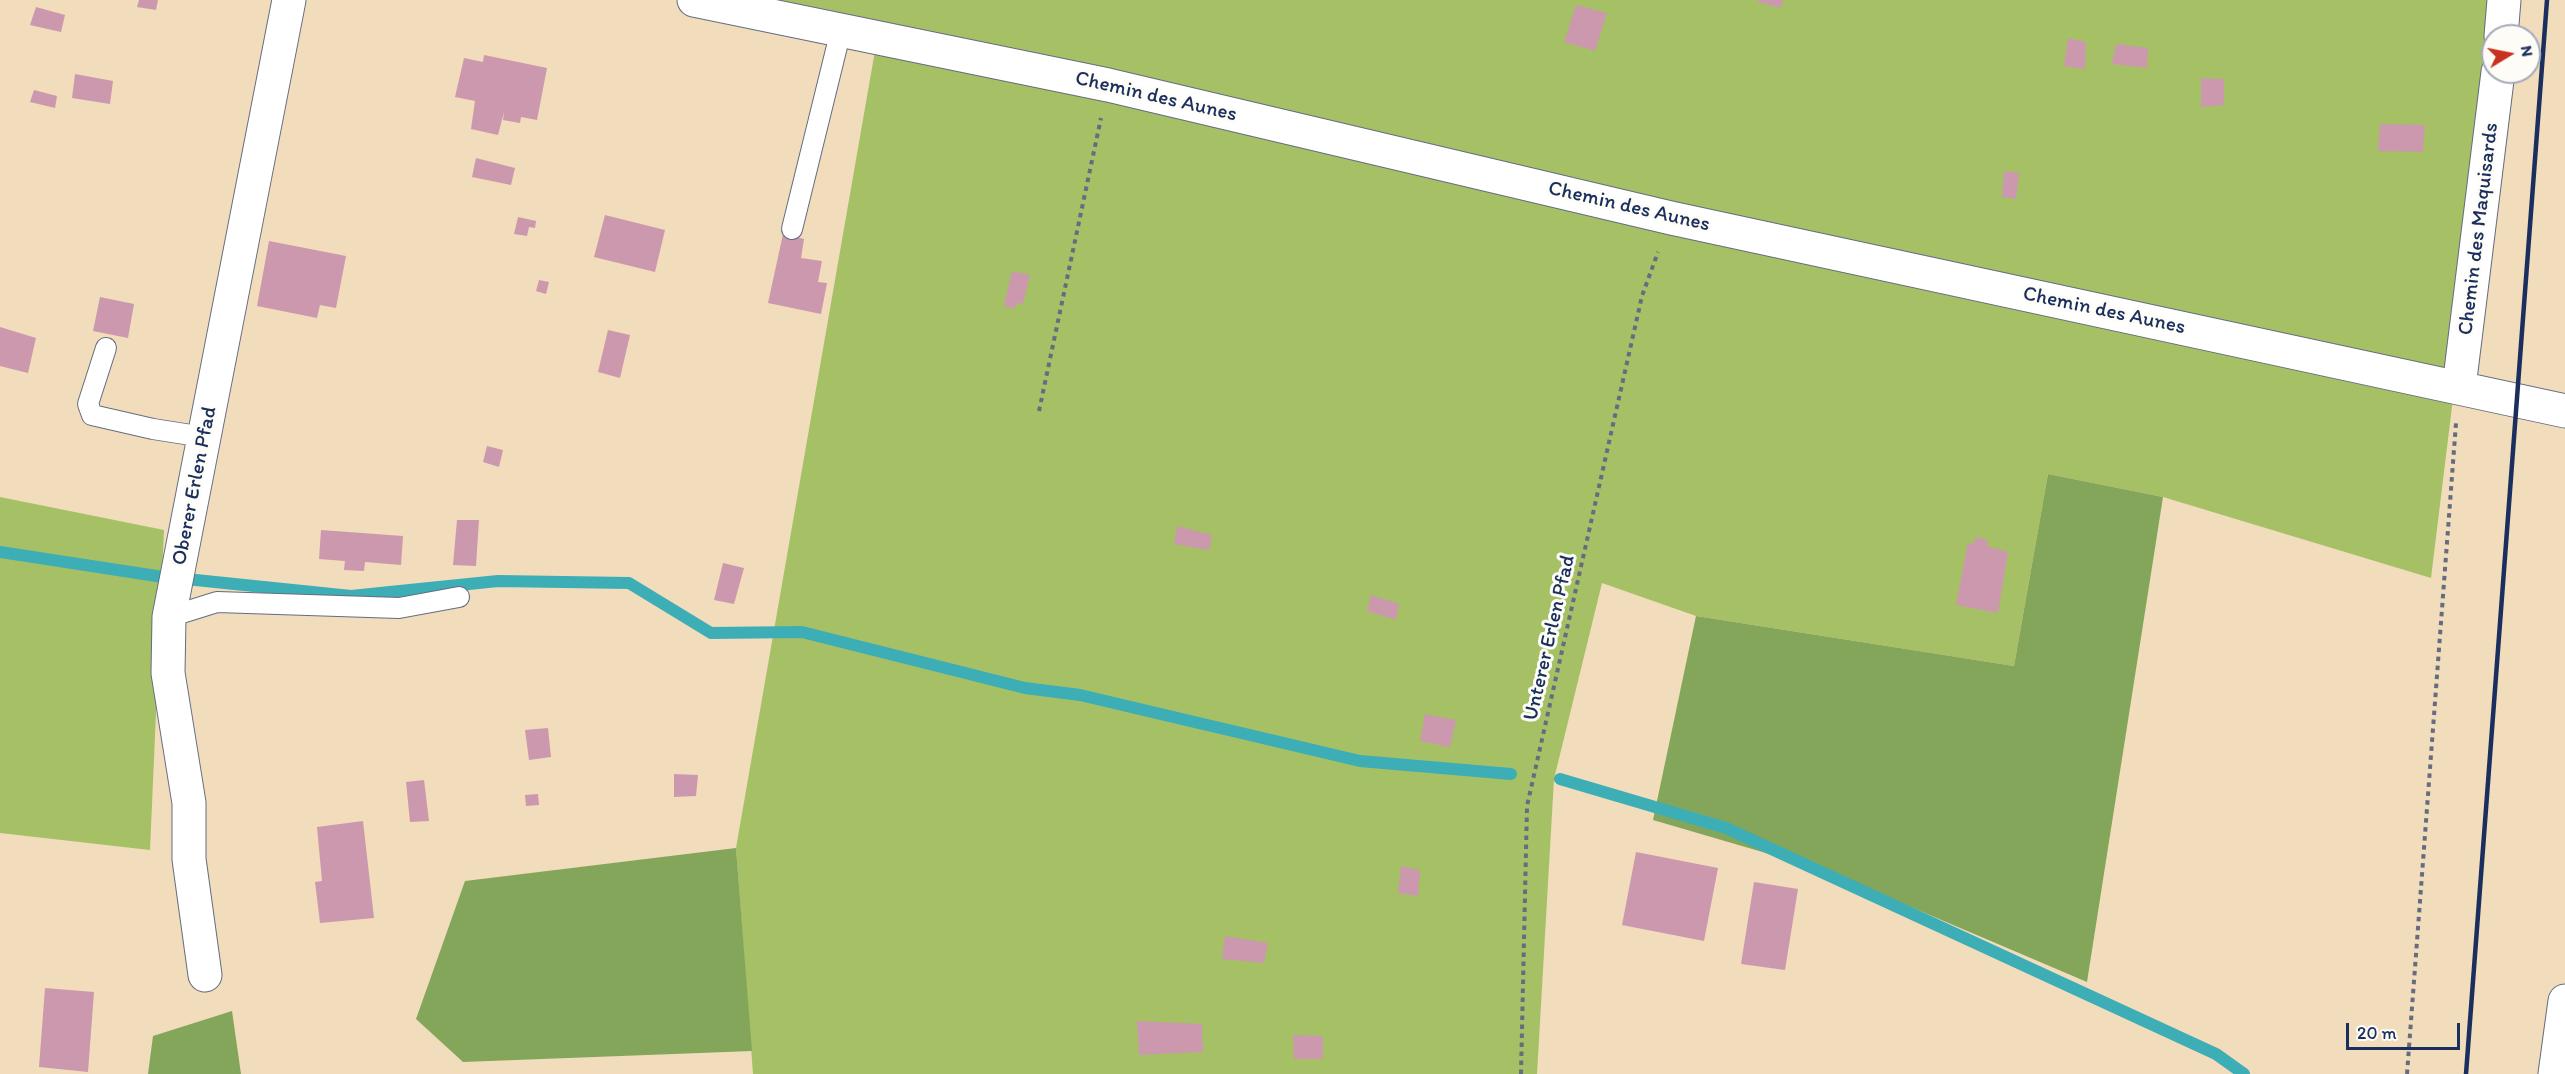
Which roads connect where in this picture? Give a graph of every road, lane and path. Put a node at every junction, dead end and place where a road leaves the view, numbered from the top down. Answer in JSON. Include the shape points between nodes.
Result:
{"nodes":[{"id":1,"x":289,"y":0,"type":"edge"},
{"id":2,"x":694,"y":0,"type":"edge"},
{"id":3,"x":2504,"y":0,"type":"edge"},
{"id":4,"x":2502,"y":24,"type":"edge"},
{"id":5,"x":841,"y":30,"type":"junction"},
{"id":6,"x":2497,"y":84,"type":"edge"},
{"id":7,"x":1108,"y":85,"type":"junction"},
{"id":8,"x":1671,"y":218,"type":"junction"},
{"id":9,"x":792,"y":229,"type":"dead end"},
{"id":10,"x":106,"y":348,"type":"dead end"},
{"id":11,"x":2459,"y":387,"type":"junction"},
{"id":12,"x":1039,"y":411,"type":"dead end"},
{"id":13,"x":2565,"y":411,"type":"edge"},
{"id":14,"x":204,"y":437,"type":"junction"},
{"id":15,"x":459,"y":597,"type":"dead end"},
{"id":16,"x":170,"y":617,"type":"junction"},
{"id":17,"x":205,"y":975,"type":"dead end"},
{"id":18,"x":2565,"y":1001,"type":"edge"},
{"id":19,"x":1521,"y":1074,"type":"edge"},
{"id":20,"x":2407,"y":1074,"type":"edge"},
{"id":21,"x":2555,"y":1074,"type":"edge"}],
"edges":[{"from":1,"to":14,"type":"street","name":"Oberer Erlen Pfad"},
{"from":2,"to":5,"type":"street","name":"Chemin des Aunes"},
{"from":3,"to":4,"type":"street"},
{"from":5,"to":7,"type":"street","name":"Chemin des Aunes"},
{"from":5,"to":9,"type":"lane"},
{"from":6,"to":11,"type":"street","name":"Chemin des Maquisards"},
{"from":7,"to":8,"type":"street","name":"Chemin des Aunes"},
{"from":7,"to":12,"type":"path"},
{"from":8,"to":11,"type":"street","name":"Chemin des Aunes"},
{"from":8,"to":19,"type":"path","name":"Unterer Erlen Pfad","via":[[1642,296],[1527,806]]},
{"from":10,"to":14,"type":"lane","via":[[88,404],[92,415]]},
{"from":11,"to":13,"type":"street","name":"Chemin des Aunes"},
{"from":11,"to":20,"type":"path"},
{"from":14,"to":16,"type":"street","name":"Oberer Erlen Pfad"},
{"from":15,"to":16,"type":"lane","via":[[399,608],[217,602]]},
{"from":16,"to":17,"type":"street","name":"Oberer Erlen Pfad","via":[[168,673],[189,803],[189,859]]},
{"from":18,"to":21,"type":"street"}]}
